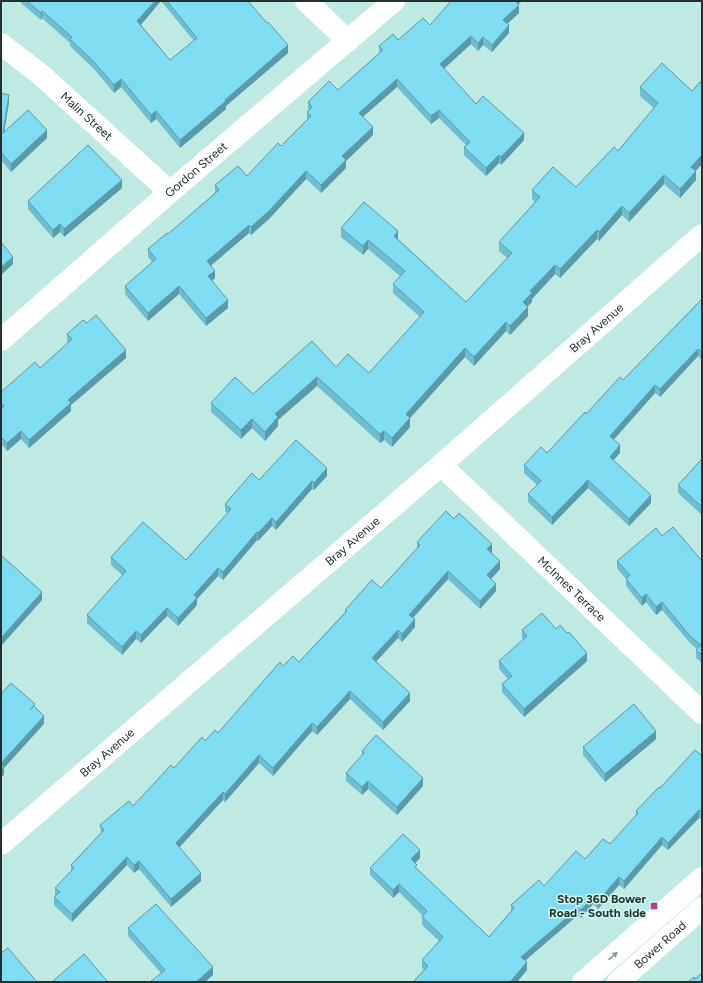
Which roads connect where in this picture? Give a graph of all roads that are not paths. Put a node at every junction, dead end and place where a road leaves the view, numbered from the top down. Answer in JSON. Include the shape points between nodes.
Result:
{"nodes":[{"id":1,"x":306,"y":1,"type":"edge"},
{"id":2,"x":394,"y":1,"type":"edge"},
{"id":3,"x":348,"y":41,"type":"junction"},
{"id":4,"x":1,"y":44,"type":"edge"},
{"id":5,"x":170,"y":192,"type":"junction"},
{"id":6,"x":702,"y":235,"type":"edge"},
{"id":7,"x":1,"y":340,"type":"edge"},
{"id":8,"x":441,"y":465,"type":"junction"},
{"id":9,"x":702,"y":713,"type":"edge"},
{"id":10,"x":1,"y":844,"type":"edge"},
{"id":11,"x":702,"y":878,"type":"edge"},
{"id":12,"x":702,"y":908,"type":"edge"},
{"id":13,"x":583,"y":982,"type":"edge"},
{"id":14,"x":618,"y":982,"type":"edge"}],
"edges":[{"from":1,"to":3,"type":"street"},
{"from":2,"to":3,"type":"street","name":"Gordon Street"},
{"from":3,"to":5,"type":"street","name":"Gordon Street"},
{"from":4,"to":5,"type":"street","name":"Malin Street","via":[[40,74]]},
{"from":5,"to":7,"type":"street","name":"Gordon Street"},
{"from":6,"to":8,"type":"street","name":"Bray Avenue"},
{"from":8,"to":9,"type":"street","name":"McInnes Terrace"},
{"from":8,"to":10,"type":"street","name":"Bray Avenue"},
{"from":13,"to":11,"type":"street","name":"Bower Road","one_way":true},
{"from":12,"to":14,"type":"street","name":"Bower Road"}]}
